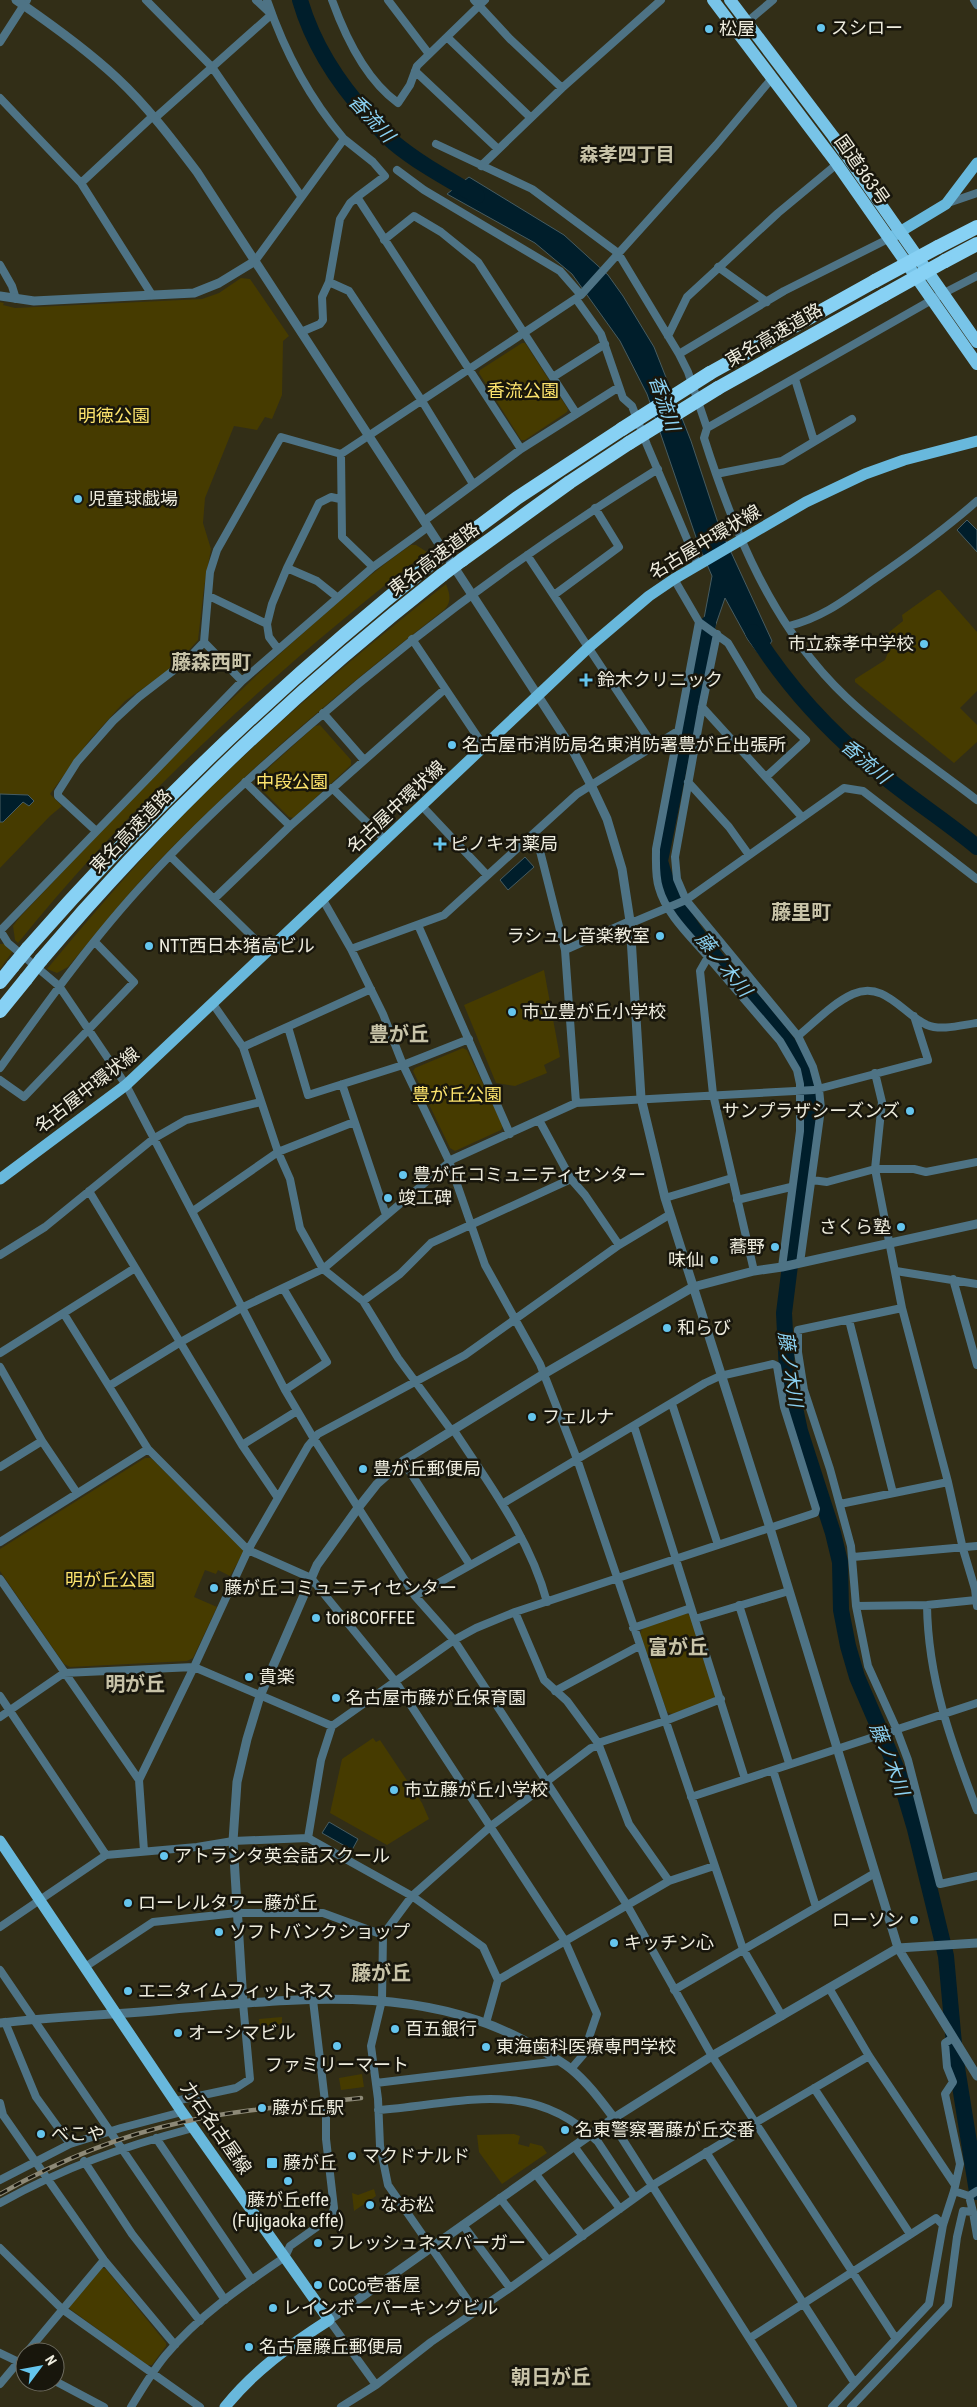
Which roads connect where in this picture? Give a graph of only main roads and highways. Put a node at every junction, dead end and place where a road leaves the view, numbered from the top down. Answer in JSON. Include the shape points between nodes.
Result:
{"nodes":[{"id":1,"x":713,"y":0,"type":"edge"},
{"id":2,"x":730,"y":0,"type":"edge"},
{"id":3,"x":977,"y":163,"type":"edge"},
{"id":4,"x":977,"y":227,"type":"edge"},
{"id":5,"x":900,"y":232,"type":"junction"},
{"id":6,"x":888,"y":239,"type":"junction"},
{"id":7,"x":977,"y":244,"type":"edge"},
{"id":8,"x":977,"y":342,"type":"edge"},
{"id":9,"x":977,"y":364,"type":"edge"},
{"id":10,"x":977,"y":441,"type":"edge"},
{"id":11,"x":0,"y":982,"type":"edge"},
{"id":12,"x":0,"y":1011,"type":"edge"},
{"id":13,"x":0,"y":1179,"type":"edge"},
{"id":14,"x":0,"y":1842,"type":"edge"},
{"id":15,"x":225,"y":2407,"type":"edge"}],
"edges":[{"from":1,"to":6,"type":"highway","name":"国道363号","via":[[837,164]]},
{"from":2,"to":5,"type":"highway","name":"国道363号","via":[[833,136]]},
{"from":3,"to":5,"type":"main road","via":[[946,204]]},
{"from":4,"to":11,"type":"highway","name":"東名高速道路","bridge":true,"via":[[710,373],[517,498],[454,545],[346,631],[237,729],[142,823]]},
{"from":5,"to":6,"type":"main road"},
{"from":5,"to":8,"type":"highway","name":"国道363号"},
{"from":6,"to":9,"type":"highway","name":"国道363号"},
{"from":7,"to":12,"type":"highway","name":"東名高速道路","bridge":true,"via":[[718,388],[629,443],[442,575],[248,741],[97,893]]},
{"from":10,"to":13,"type":"main road","name":"名古屋中環状線","via":[[865,474],[806,502],[649,596],[589,647],[126,1085]]},
{"from":14,"to":15,"type":"main road","name":"力石名古屋線","via":[[182,2112],[329,2320],[276,2356]]}]}
